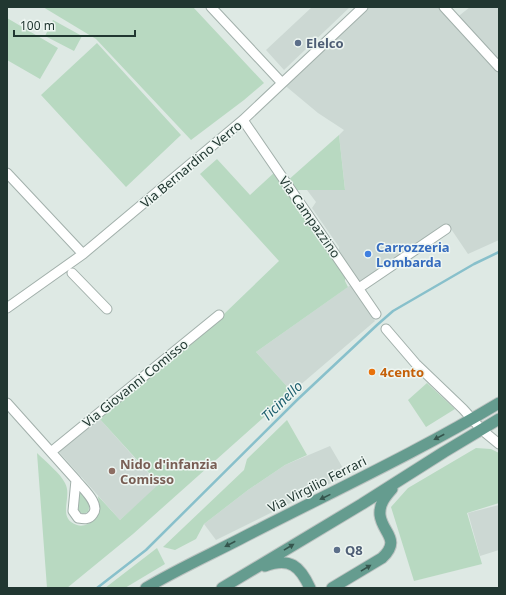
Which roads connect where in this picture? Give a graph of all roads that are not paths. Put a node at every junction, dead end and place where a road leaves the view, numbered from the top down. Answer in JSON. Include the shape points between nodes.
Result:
{"nodes":[{"id":1,"x":211,"y":7,"type":"edge"},
{"id":2,"x":363,"y":7,"type":"edge"},
{"id":3,"x":444,"y":7,"type":"edge"},
{"id":4,"x":499,"y":67,"type":"edge"},
{"id":5,"x":282,"y":83,"type":"junction"},
{"id":6,"x":243,"y":120,"type":"junction"},
{"id":7,"x":7,"y":172,"type":"edge"},
{"id":8,"x":446,"y":229,"type":"dead end"},
{"id":9,"x":83,"y":254,"type":"junction"},
{"id":10,"x":72,"y":273,"type":"dead end"},
{"id":11,"x":359,"y":288,"type":"junction"},
{"id":12,"x":7,"y":308,"type":"edge"},
{"id":13,"x":107,"y":309,"type":"dead end"},
{"id":14,"x":376,"y":314,"type":"dead end"},
{"id":15,"x":219,"y":315,"type":"dead end"},
{"id":16,"x":386,"y":329,"type":"dead end"},
{"id":17,"x":7,"y":403,"type":"edge"},
{"id":18,"x":499,"y":403,"type":"edge"},
{"id":19,"x":473,"y":418,"type":"junction"},
{"id":20,"x":499,"y":419,"type":"edge"},
{"id":21,"x":482,"y":430,"type":"junction"},
{"id":22,"x":499,"y":444,"type":"edge"},
{"id":23,"x":52,"y":452,"type":"junction"},
{"id":24,"x":76,"y":480,"type":"dead end"},
{"id":25,"x":398,"y":482,"type":"junction"},
{"id":26,"x":244,"y":574,"type":"junction"},
{"id":27,"x":146,"y":588,"type":"edge"},
{"id":28,"x":222,"y":588,"type":"edge"},
{"id":29,"x":310,"y":588,"type":"edge"},
{"id":30,"x":332,"y":588,"type":"edge"}],
"edges":[{"from":1,"to":5,"type":"street"},
{"from":2,"to":5,"type":"street","name":"Via Bernardino Verro"},
{"from":3,"to":4,"type":"street"},
{"from":5,"to":6,"type":"street","name":"Via Bernardino Verro"},
{"from":6,"to":9,"type":"street","name":"Via Bernardino Verro"},
{"from":6,"to":11,"type":"street","name":"Via Campazzino"},
{"from":7,"to":9,"type":"street"},
{"from":8,"to":11,"type":"street"},
{"from":9,"to":12,"type":"street","name":"Via Bernardino Verro"},
{"from":10,"to":13,"type":"street"},
{"from":11,"to":14,"type":"street","name":"Via Campazzino"},
{"from":15,"to":23,"type":"street","name":"Via Giovanni Comisso"},
{"from":16,"to":19,"type":"street","via":[[416,364]]},
{"from":17,"to":23,"type":"street"},
{"from":18,"to":19,"type":"main road","name":"Via Virgilio Ferrari"},
{"from":19,"to":21,"type":"street"},
{"from":19,"to":27,"type":"main road","name":"Via Virgilio Ferrari","one_way":true,"via":[[360,480],[264,526]]},
{"from":20,"to":21,"type":"main road"},
{"from":21,"to":22,"type":"street"},
{"from":21,"to":25,"type":"main road"},
{"from":23,"to":24,"type":"street"},
{"from":26,"to":25,"type":"main road","one_way":true},
{"from":30,"to":25,"type":"main road","one_way":true,"via":[[387,554],[390,535],[382,521],[380,510],[384,498]]},
{"from":26,"to":28,"type":"main road"},
{"from":26,"to":29,"type":"main road","via":[[269,564],[290,564],[300,571]]}]}
